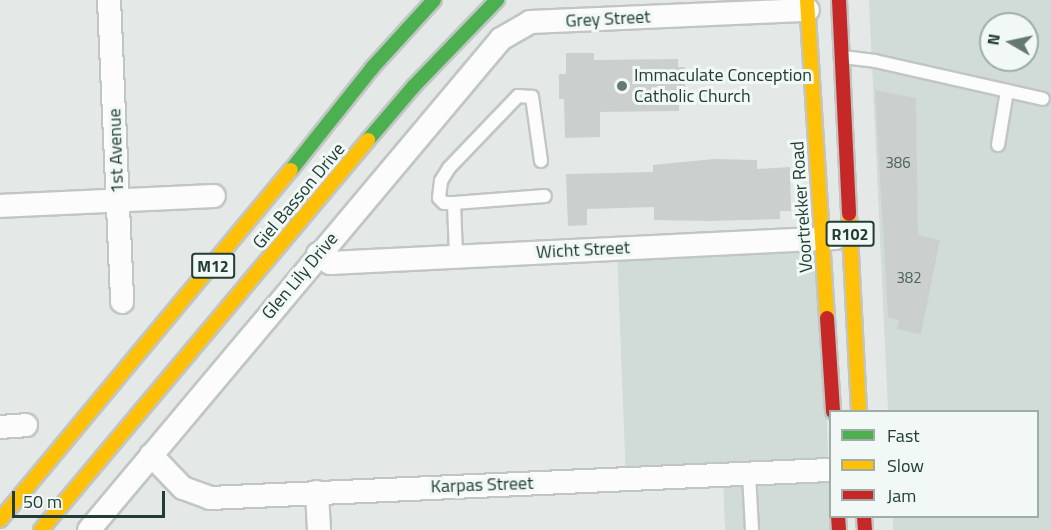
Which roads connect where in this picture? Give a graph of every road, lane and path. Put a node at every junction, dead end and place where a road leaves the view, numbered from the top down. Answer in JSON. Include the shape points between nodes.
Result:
{"nodes":[{"id":1,"x":110,"y":0,"type":"edge"},
{"id":2,"x":434,"y":0,"type":"edge"},
{"id":3,"x":497,"y":0,"type":"edge"},
{"id":4,"x":839,"y":0,"type":"edge"},
{"id":5,"x":807,"y":5,"type":"edge"},
{"id":6,"x":517,"y":27,"type":"joint"},
{"id":7,"x":842,"y":57,"type":"junction"},
{"id":8,"x":1007,"y":91,"type":"junction"},
{"id":9,"x":1043,"y":99,"type":"dead end"},
{"id":10,"x":998,"y":145,"type":"dead end"},
{"id":11,"x":541,"y":161,"type":"dead end"},
{"id":12,"x":214,"y":196,"type":"dead end"},
{"id":13,"x":545,"y":196,"type":"dead end"},
{"id":14,"x":118,"y":200,"type":"junction"},
{"id":15,"x":454,"y":203,"type":"junction"},
{"id":16,"x":0,"y":206,"type":"edge"},
{"id":17,"x":851,"y":238,"type":"junction"},
{"id":18,"x":822,"y":239,"type":"junction"},
{"id":19,"x":318,"y":254,"type":"junction"},
{"id":20,"x":456,"y":255,"type":"junction"},
{"id":21,"x":122,"y":302,"type":"dead end"},
{"id":22,"x":833,"y":410,"type":"edge"},
{"id":23,"x":858,"y":410,"type":"edge"},
{"id":24,"x":26,"y":425,"type":"dead end"},
{"id":25,"x":0,"y":426,"type":"edge"},
{"id":26,"x":151,"y":455,"type":"junction"},
{"id":27,"x":829,"y":470,"type":"edge"},
{"id":28,"x":749,"y":474,"type":"junction"},
{"id":29,"x":317,"y":492,"type":"junction"},
{"id":30,"x":0,"y":520,"type":"edge"},
{"id":31,"x":41,"y":530,"type":"edge"},
{"id":32,"x":89,"y":530,"type":"edge"},
{"id":33,"x":319,"y":530,"type":"edge"},
{"id":34,"x":752,"y":530,"type":"edge"}],
"edges":[{"from":1,"to":14,"type":"street","name":"1st Avenue"},
{"from":2,"to":30,"type":"main road","name":"Giel Basson Drive","number":"M12","via":[[372,68],[236,239]]},
{"from":3,"to":31,"type":"main road","name":"Giel Basson Drive","number":"M12","via":[[414,86]]},
{"from":4,"to":7,"type":"main road","number":"R102"},
{"from":5,"to":6,"type":"street","name":"Grey Street","via":[[531,22]]},
{"from":5,"to":18,"type":"main road","name":"Voortrekker Road","number":"R102"},
{"from":6,"to":19,"type":"street","name":"Glen Lily Drive","via":[[501,39]]},
{"from":7,"to":8,"type":"lane"},
{"from":7,"to":17,"type":"main road","number":"R102"},
{"from":8,"to":9,"type":"lane"},
{"from":8,"to":10,"type":"lane"},
{"from":11,"to":15,"type":"lane","via":[[532,98],[518,96],[482,130],[441,181],[439,198],[444,203]]},
{"from":12,"to":14,"type":"street"},
{"from":13,"to":15,"type":"lane"},
{"from":14,"to":16,"type":"street"},
{"from":14,"to":21,"type":"street","name":"1st Avenue"},
{"from":15,"to":20,"type":"lane"},
{"from":17,"to":18,"type":"street","name":"Wicht Street"},
{"from":17,"to":23,"type":"main road","number":"R102"},
{"from":18,"to":20,"type":"street","name":"Wicht Street"},
{"from":18,"to":22,"type":"main road","name":"Voortrekker Road","number":"R102"},
{"from":19,"to":20,"type":"street","name":"Wicht Street","via":[[330,263]]},
{"from":19,"to":26,"type":"street","name":"Glen Lily Drive"},
{"from":24,"to":25,"type":"street"},
{"from":26,"to":29,"type":"street","name":"Karpas Street","via":[[194,495]]},
{"from":26,"to":32,"type":"street","name":"Glen Lily Drive"},
{"from":27,"to":28,"type":"street","name":"Karpas Street"},
{"from":28,"to":29,"type":"street","name":"Karpas Street"},
{"from":28,"to":34,"type":"lane"},
{"from":29,"to":33,"type":"street"}]}
